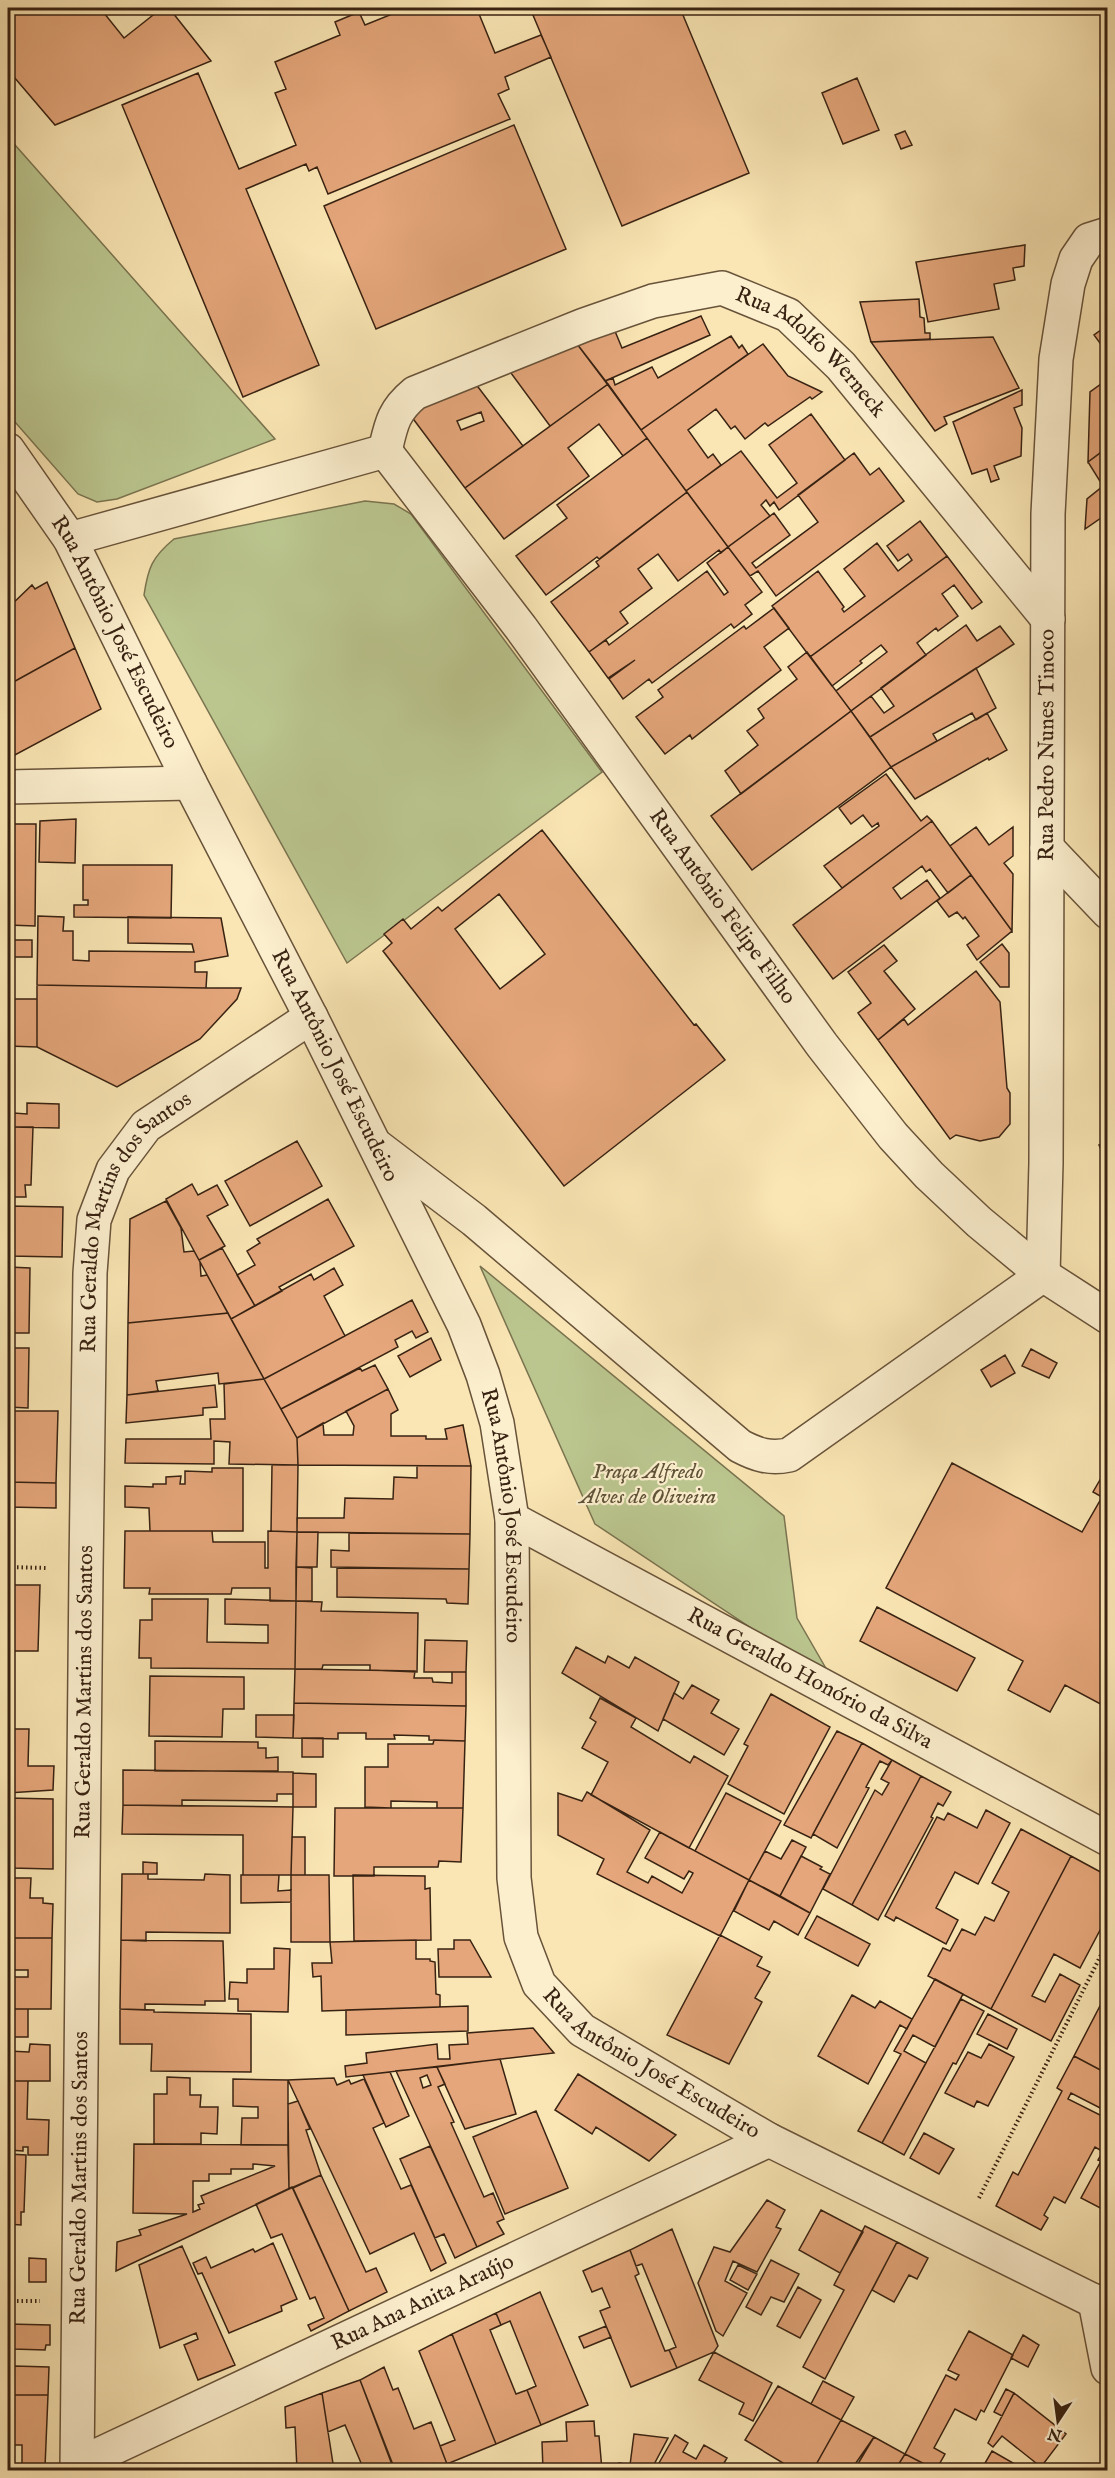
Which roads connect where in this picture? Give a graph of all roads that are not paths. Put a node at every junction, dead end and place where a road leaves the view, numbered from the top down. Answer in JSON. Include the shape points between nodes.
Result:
{"nodes":[{"id":1,"x":1107,"y":234,"type":"edge"},
{"id":2,"x":8,"y":450,"type":"edge"},
{"id":3,"x":385,"y":451,"type":"junction"},
{"id":4,"x":70,"y":539,"type":"junction"},
{"id":5,"x":1048,"y":619,"type":"junction"},
{"id":6,"x":189,"y":783,"type":"junction"},
{"id":7,"x":8,"y":788,"type":"edge"},
{"id":8,"x":1047,"y":848,"type":"junction"},
{"id":9,"x":1107,"y":912,"type":"edge"},
{"id":10,"x":311,"y":1017,"type":"junction"},
{"id":11,"x":372,"y":1142,"type":"junction"},
{"id":12,"x":1043,"y":1275,"type":"junction"},
{"id":13,"x":1107,"y":1317,"type":"edge"},
{"id":14,"x":512,"y":1519,"type":"junction"},
{"id":15,"x":1107,"y":1839,"type":"edge"},
{"id":16,"x":769,"y":2139,"type":"junction"},
{"id":17,"x":1101,"y":2305,"type":"edge"},
{"id":18,"x":1107,"y":2368,"type":"edge"},
{"id":19,"x":77,"y":2468,"type":"edge"}],
"edges":[{"from":1,"to":5,"type":"street","name":"Rua Pedro Nunes Tinoco","via":[[1089,240],[1076,259],[1056,359],[1048,514]]},
{"from":2,"to":4,"type":"street","name":"Rua Antônio José Escudeiro"},
{"from":3,"to":4,"type":"street"},
{"from":3,"to":5,"type":"street","name":"Rua Adolfo Werneck","via":[[391,423],[401,404],[415,393],[584,325],[643,305],[722,288],[788,315],[841,366]]},
{"from":3,"to":12,"type":"street","name":"Rua Antônio Felipe Filho","via":[[521,628],[822,1045],[893,1136],[979,1222]]},
{"from":4,"to":6,"type":"street","name":"Rua Antônio José Escudeiro"},
{"from":5,"to":8,"type":"street","name":"Rua Pedro Nunes Tinoco"},
{"from":6,"to":7,"type":"street"},
{"from":6,"to":10,"type":"street","name":"Rua Antônio José Escudeiro"},
{"from":8,"to":9,"type":"street"},
{"from":8,"to":12,"type":"street","name":"Rua Pedro Nunes Tinoco"},
{"from":10,"to":11,"type":"street","name":"Rua Antônio José Escudeiro"},
{"from":10,"to":19,"type":"street","name":"Rua Geraldo Martins dos Santos","via":[[146,1126],[113,1170],[94,1220],[90,1273]]},
{"from":11,"to":12,"type":"street","via":[[474,1220],[740,1446],[759,1455],[789,1455]]},
{"from":11,"to":14,"type":"street","name":"Rua Antônio José Escudeiro","via":[[464,1324],[483,1375],[498,1423]]},
{"from":12,"to":13,"type":"street","name":"Rua Antônio Felipe Filho"},
{"from":14,"to":15,"type":"street","name":"Rua Geraldo Honório da Silva"},
{"from":14,"to":16,"type":"street","name":"Rua Antônio José Escudeiro","via":[[514,1878],[521,1937],[539,1984],[582,2030]]},
{"from":16,"to":17,"type":"street","name":"Rua Antônio José Escudeiro"},
{"from":16,"to":19,"type":"street","name":"Rua Ana Anita Araújo"},
{"from":17,"to":18,"type":"street","name":"Rua Antônio José Escudeiro"}]}
